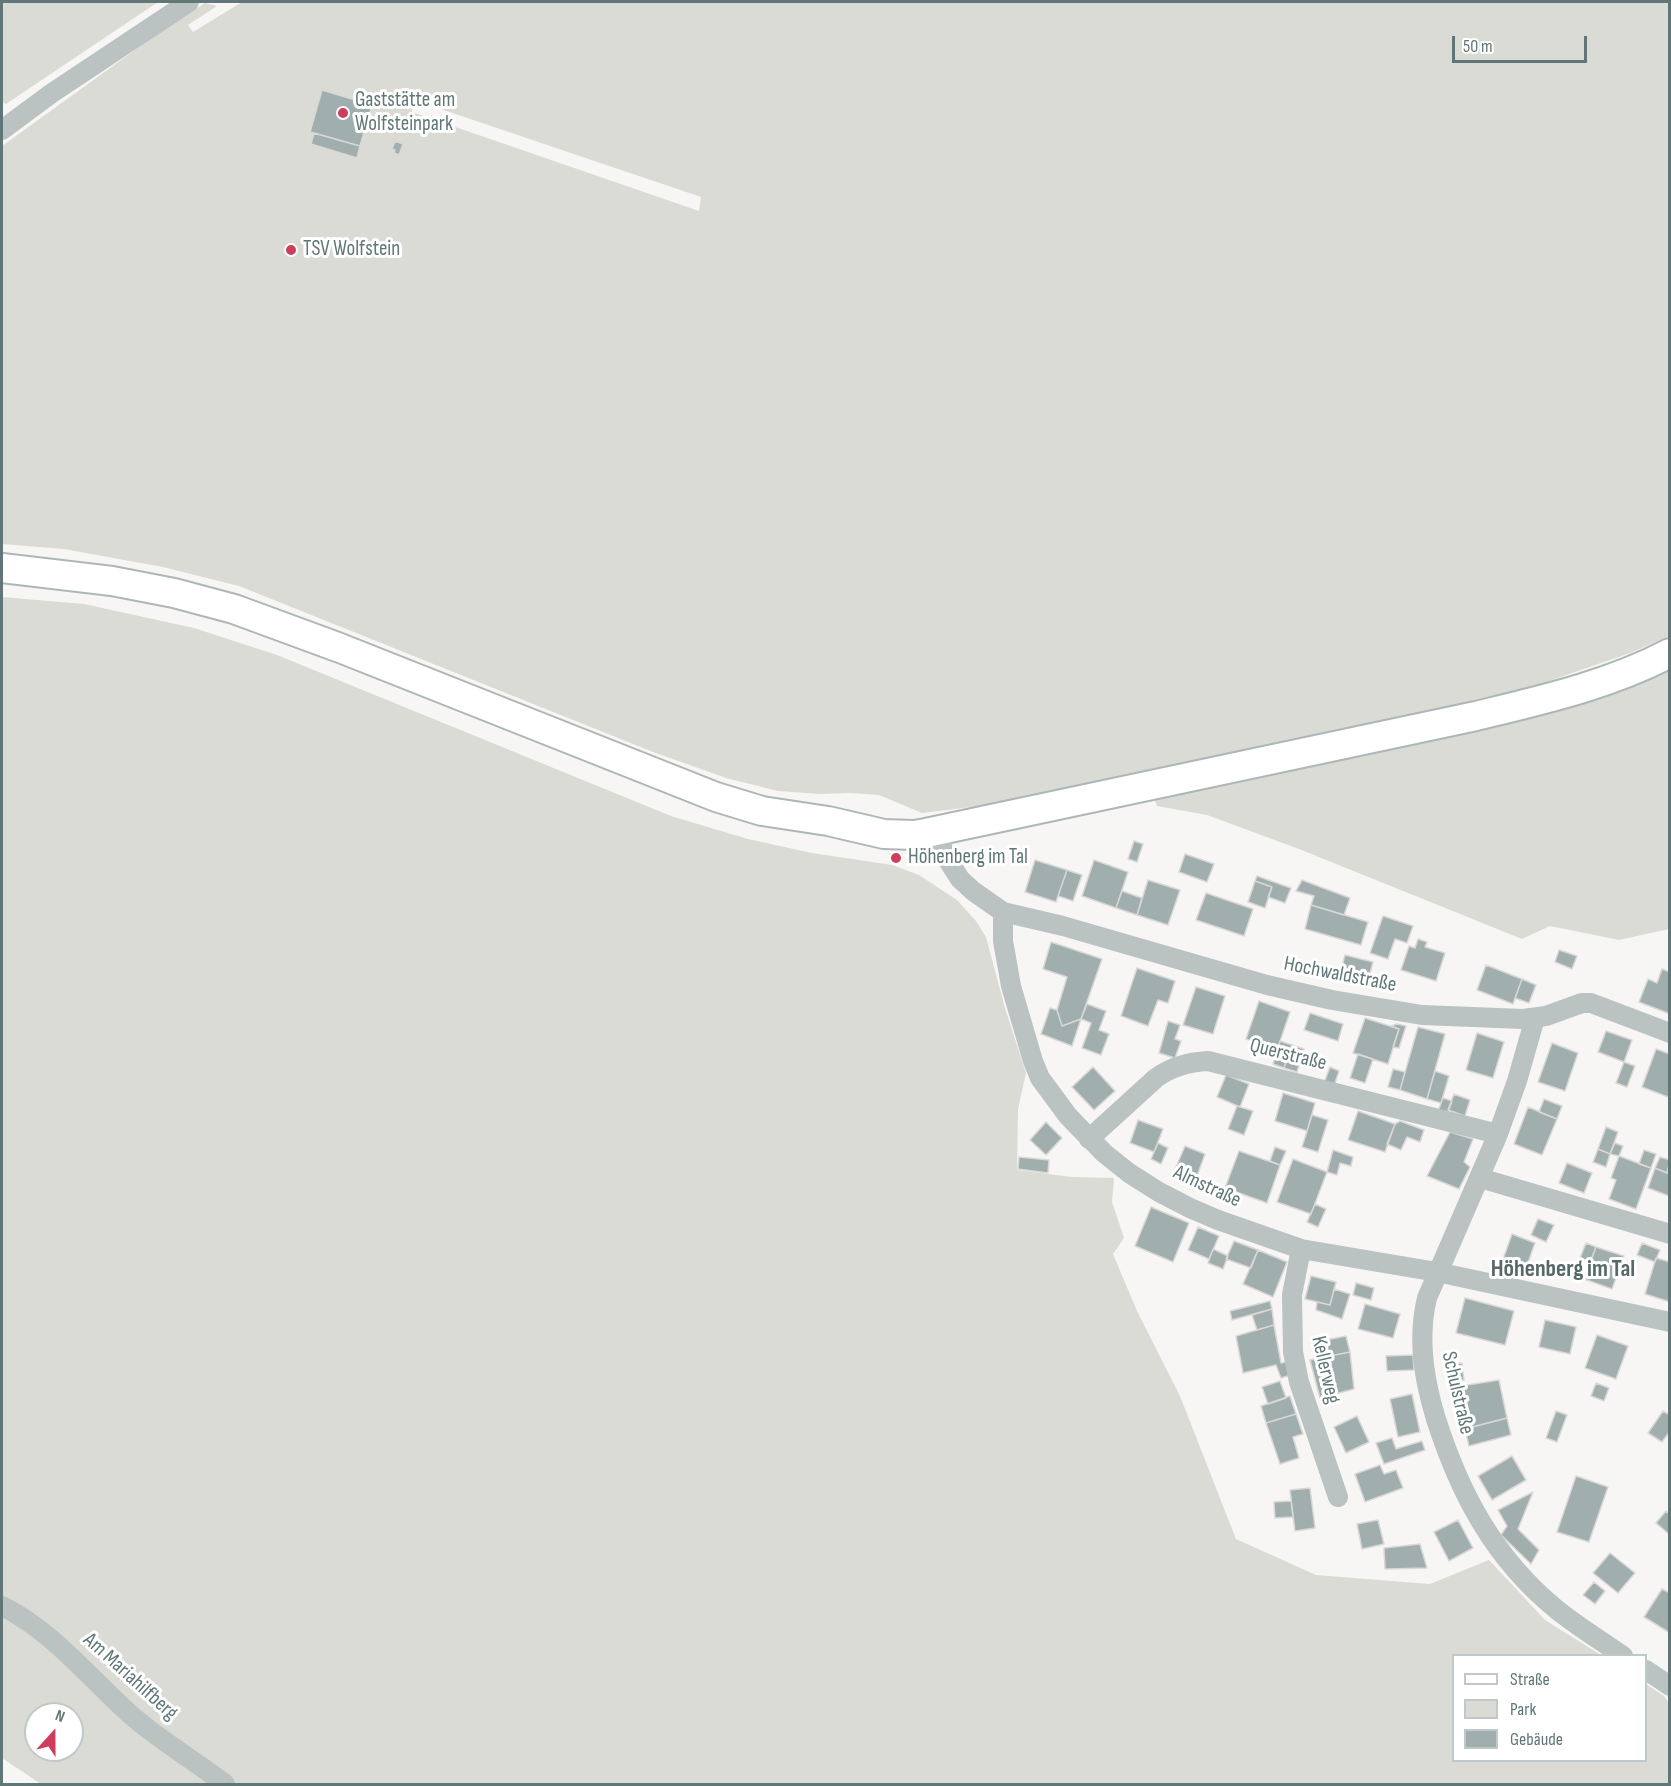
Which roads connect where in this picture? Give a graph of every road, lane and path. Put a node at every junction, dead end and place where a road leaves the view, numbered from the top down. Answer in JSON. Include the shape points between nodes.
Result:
{"nodes":[{"id":1,"x":189,"y":2,"type":"edge"},
{"id":2,"x":2,"y":130,"type":"edge"},
{"id":3,"x":2,"y":568,"type":"edge"},
{"id":4,"x":1670,"y":653,"type":"edge"},
{"id":5,"x":938,"y":830,"type":"junction"},
{"id":6,"x":1003,"y":912,"type":"junction"},
{"id":7,"x":1535,"y":1018,"type":"junction"},
{"id":8,"x":1670,"y":1033,"type":"edge"},
{"id":9,"x":1498,"y":1134,"type":"junction"},
{"id":10,"x":1089,"y":1139,"type":"junction"},
{"id":11,"x":1480,"y":1178,"type":"junction"},
{"id":12,"x":1670,"y":1234,"type":"edge"},
{"id":13,"x":1301,"y":1250,"type":"junction"},
{"id":14,"x":1437,"y":1272,"type":"junction"},
{"id":15,"x":1670,"y":1322,"type":"edge"},
{"id":16,"x":1338,"y":1497,"type":"dead end"},
{"id":17,"x":2,"y":1606,"type":"edge"},
{"id":18,"x":1620,"y":1654,"type":"edge"},
{"id":19,"x":1647,"y":1671,"type":"edge"},
{"id":20,"x":1670,"y":1686,"type":"edge"},
{"id":21,"x":225,"y":1785,"type":"edge"}],
"edges":[{"from":1,"to":2,"type":"street"},
{"from":3,"to":5,"type":"main road","via":[[112,581],[234,609],[716,797],[762,811],[896,836]]},
{"from":4,"to":5,"type":"main road","via":[[1608,680],[1541,701]]},
{"from":5,"to":6,"type":"street","via":[[955,873]]},
{"from":6,"to":7,"type":"street","name":"Hochwaldstraße","via":[[1332,1000],[1422,1015]]},
{"from":6,"to":10,"type":"street","name":"Almstraße","via":[[1005,961],[1033,1061],[1051,1095]]},
{"from":7,"to":8,"type":"street","name":"Hochwaldstraße","via":[[1590,1003]]},
{"from":7,"to":9,"type":"street","name":"Schulstraße"},
{"from":9,"to":10,"type":"street","name":"Querstraße","via":[[1208,1061],[1164,1072]]},
{"from":9,"to":11,"type":"street","name":"Schulstraße"},
{"from":10,"to":13,"type":"street","name":"Almstraße","via":[[1129,1173],[1190,1208]]},
{"from":11,"to":12,"type":"street"},
{"from":11,"to":14,"type":"street","name":"Schulstraße"},
{"from":13,"to":14,"type":"street","name":"Almstraße"},
{"from":13,"to":16,"type":"street","name":"Kellerweg","via":[[1292,1295],[1293,1352],[1299,1382]]},
{"from":14,"to":15,"type":"street","name":"Almstraße"},
{"from":14,"to":18,"type":"street","name":"Schulstraße","via":[[1423,1315],[1422,1352],[1431,1402],[1448,1456],[1474,1513],[1501,1553],[1554,1607]]},
{"from":17,"to":21,"type":"street","name":"Am Mariahilfberg","via":[[36,1626],[133,1716]]},
{"from":19,"to":20,"type":"street"}]}
